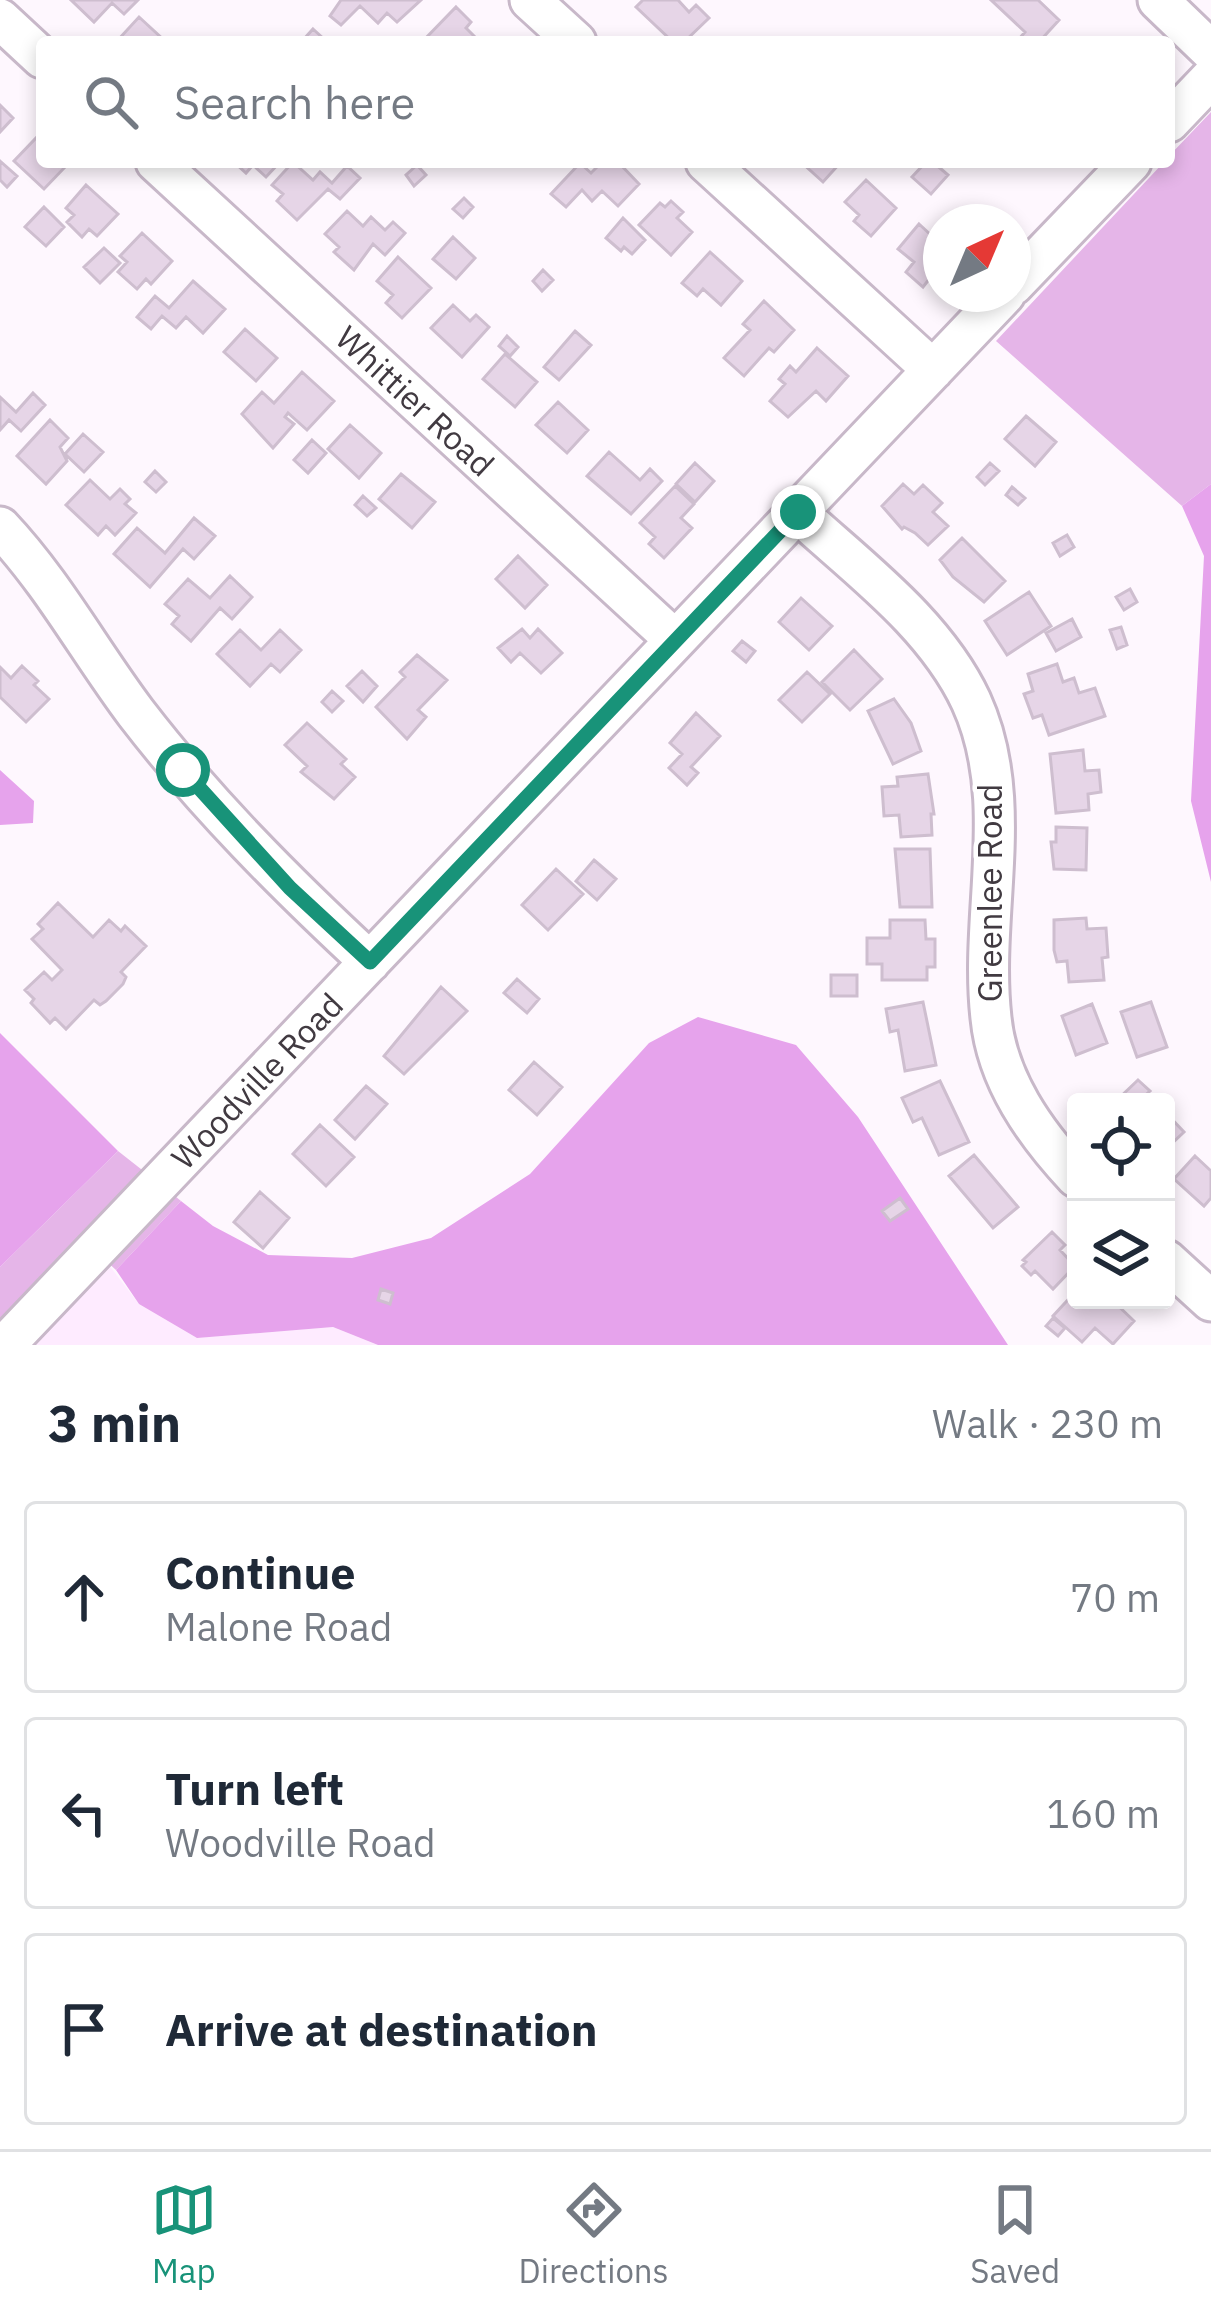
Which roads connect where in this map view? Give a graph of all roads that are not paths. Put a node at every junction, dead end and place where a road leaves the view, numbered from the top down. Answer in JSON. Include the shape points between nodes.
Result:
{"nodes":[{"id":1,"x":530,"y":0,"type":"edge"},
{"id":2,"x":1158,"y":0,"type":"edge"},
{"id":3,"x":0,"y":19,"type":"edge"},
{"id":4,"x":569,"y":36,"type":"edge"},
{"id":5,"x":1211,"y":51,"type":"edge"},
{"id":6,"x":36,"y":52,"type":"edge"},
{"id":7,"x":1211,"y":78,"type":"edge"},
{"id":8,"x":1175,"y":116,"type":"edge"},
{"id":9,"x":162,"y":168,"type":"edge"},
{"id":10,"x":713,"y":168,"type":"edge"},
{"id":11,"x":1125,"y":168,"type":"edge"},
{"id":12,"x":1031,"y":266,"type":"edge"},
{"id":13,"x":988,"y":312,"type":"edge"},
{"id":14,"x":933,"y":370,"type":"junction"},
{"id":15,"x":798,"y":512,"type":"junction"},
{"id":16,"x":0,"y":527,"type":"edge"},
{"id":17,"x":675,"y":640,"type":"junction"},
{"id":18,"x":370,"y":962,"type":"junction"},
{"id":19,"x":1067,"y":1167,"type":"edge"},
{"id":20,"x":1175,"y":1268,"type":"edge"},
{"id":21,"x":1211,"y":1301,"type":"edge"},
{"id":22,"x":5,"y":1345,"type":"edge"}],
"edges":[{"from":1,"to":4,"type":"street"},
{"from":2,"to":5,"type":"street"},
{"from":3,"to":6,"type":"street"},
{"from":7,"to":8,"type":"street"},
{"from":9,"to":17,"type":"street","name":"Whittier Road"},
{"from":10,"to":14,"type":"street"},
{"from":11,"to":12,"type":"street"},
{"from":13,"to":14,"type":"street","name":"Woodville Road"},
{"from":14,"to":15,"type":"street","name":"Woodville Road"},
{"from":15,"to":17,"type":"street","name":"Woodville Road"},
{"from":15,"to":19,"type":"street","name":"Greenlee Road","via":[[922,630],[970,698],[993,783],[991,1022],[1018,1102]]},
{"from":16,"to":18,"type":"street","via":[[223,818]]},
{"from":17,"to":18,"type":"street","name":"Woodville Road"},
{"from":18,"to":22,"type":"street","name":"Woodville Road"},
{"from":20,"to":21,"type":"street"}]}
